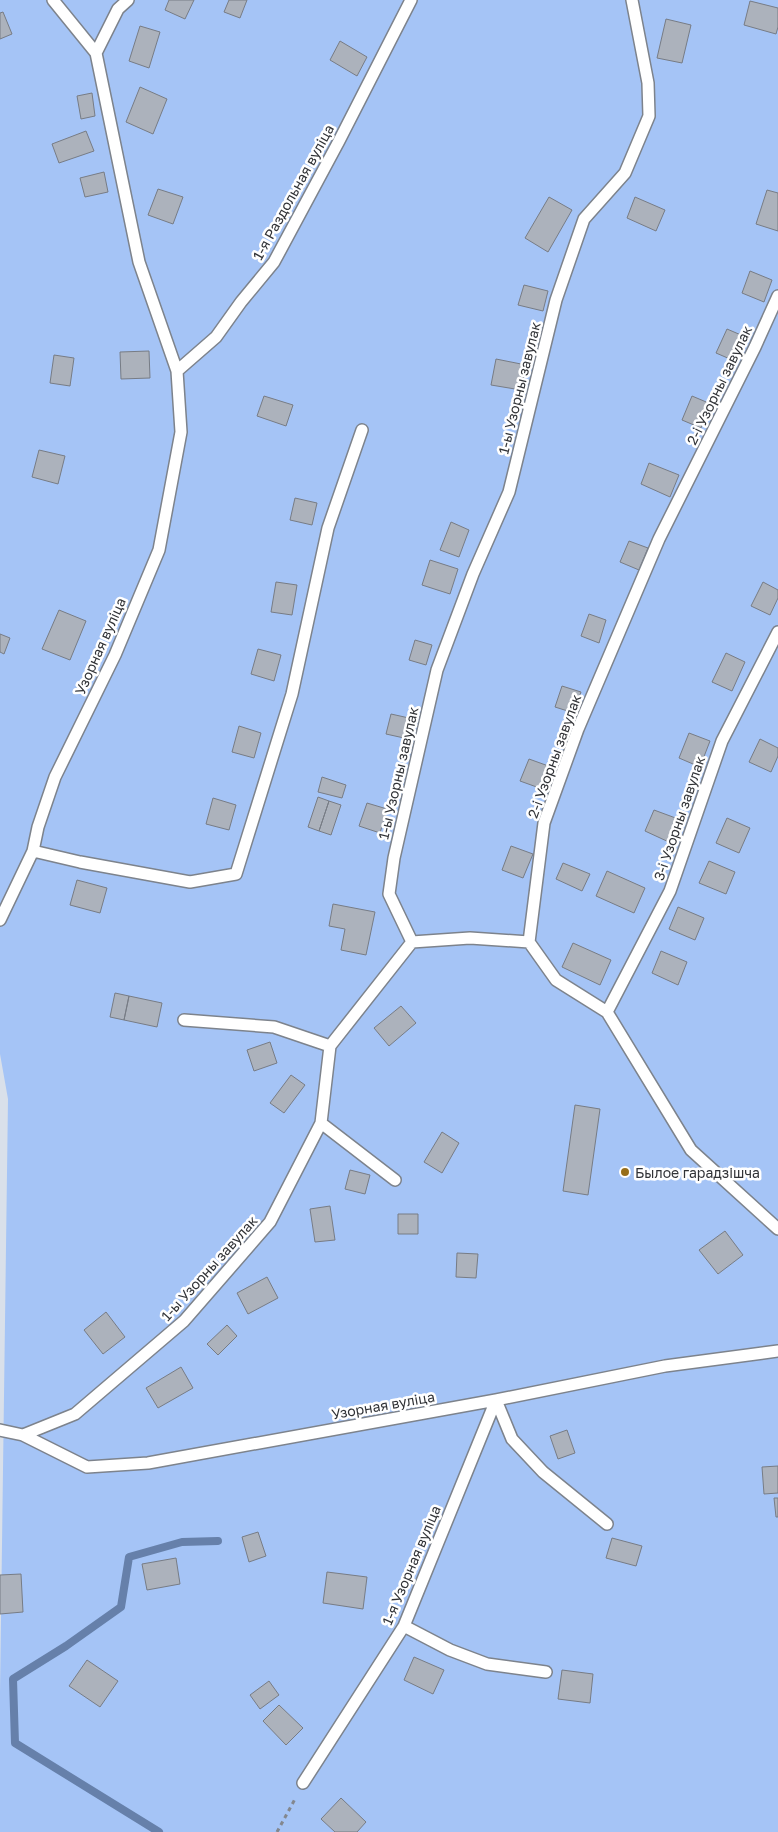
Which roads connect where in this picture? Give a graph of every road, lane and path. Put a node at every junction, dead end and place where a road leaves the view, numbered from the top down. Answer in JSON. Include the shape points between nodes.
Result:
{"nodes":[{"id":1,"x":53,"y":0,"type":"edge"},
{"id":2,"x":128,"y":0,"type":"edge"},
{"id":3,"x":411,"y":0,"type":"edge"},
{"id":4,"x":632,"y":0,"type":"edge"},
{"id":5,"x":96,"y":53,"type":"junction"},
{"id":6,"x":778,"y":296,"type":"edge"},
{"id":7,"x":177,"y":371,"type":"junction"},
{"id":8,"x":362,"y":430,"type":"dead end"},
{"id":9,"x":778,"y":632,"type":"edge"},
{"id":10,"x":33,"y":851,"type":"junction"},
{"id":11,"x":0,"y":920,"type":"edge"},
{"id":12,"x":412,"y":942,"type":"junction"},
{"id":13,"x":530,"y":942,"type":"junction"},
{"id":14,"x":606,"y":1012,"type":"junction"},
{"id":15,"x":184,"y":1020,"type":"dead end"},
{"id":16,"x":330,"y":1046,"type":"junction"},
{"id":17,"x":321,"y":1123,"type":"junction"},
{"id":18,"x":395,"y":1180,"type":"dead end"},
{"id":19,"x":778,"y":1229,"type":"edge"},
{"id":20,"x":778,"y":1351,"type":"edge"},
{"id":21,"x":496,"y":1400,"type":"junction"},
{"id":22,"x":0,"y":1430,"type":"edge"},
{"id":23,"x":23,"y":1436,"type":"junction"},
{"id":24,"x":606,"y":1524,"type":"dead end"},
{"id":25,"x":404,"y":1626,"type":"junction"},
{"id":26,"x":546,"y":1672,"type":"dead end"},
{"id":27,"x":303,"y":1783,"type":"joint"},
{"id":28,"x":277,"y":1832,"type":"edge"}],
"edges":[{"from":1,"to":5,"type":"lane"},
{"from":2,"to":5,"type":"lane","via":[[118,9]]},
{"from":3,"to":7,"type":"lane","name":"1-я Раздольная вуліца","via":[[274,262],[216,337]]},
{"from":4,"to":12,"type":"lane","name":"1-ы Узорны завулак","via":[[648,83],[649,116],[625,173],[584,219],[556,300],[509,492],[473,574],[437,670],[394,858],[389,894]]},
{"from":5,"to":7,"type":"lane","via":[[139,262]]},
{"from":6,"to":13,"type":"lane","name":"2-і Узорны завулак","via":[[659,539],[578,729],[544,823]]},
{"from":7,"to":10,"type":"lane","name":"Узорная вуліца","via":[[181,432],[158,550],[115,655],[55,778]]},
{"from":8,"to":10,"type":"lane","via":[[328,528],[292,694],[236,874],[190,882]]},
{"from":9,"to":14,"type":"lane","name":"3-і Узорны завулак","via":[[722,741],[670,891]]},
{"from":10,"to":11,"type":"lane","name":"Узорная вуліца"},
{"from":12,"to":13,"type":"lane","via":[[470,938]]},
{"from":12,"to":16,"type":"lane"},
{"from":13,"to":14,"type":"lane","via":[[556,980]]},
{"from":14,"to":19,"type":"lane","via":[[691,1150]]},
{"from":15,"to":16,"type":"lane","via":[[274,1027]]},
{"from":16,"to":17,"type":"lane","name":"1-ы Узорны завулак"},
{"from":17,"to":18,"type":"lane"},
{"from":17,"to":23,"type":"lane","name":"1-ы Узорны завулак","via":[[270,1222],[184,1321],[75,1414]]},
{"from":20,"to":21,"type":"lane","name":"Узорная вуліца","via":[[666,1366]]},
{"from":21,"to":23,"type":"lane","name":"Узорная вуліца","via":[[148,1463],[87,1467]]},
{"from":21,"to":24,"type":"lane","via":[[512,1439],[543,1472]]},
{"from":21,"to":25,"type":"lane","name":"1-я Узорная вуліца"},
{"from":22,"to":23,"type":"lane","name":"Узорная вуліца"},
{"from":25,"to":26,"type":"lane","via":[[450,1650],[487,1664]]},
{"from":25,"to":27,"type":"lane","name":"1-я Узорная вуліца"},
{"from":27,"to":28,"type":"path"}]}
